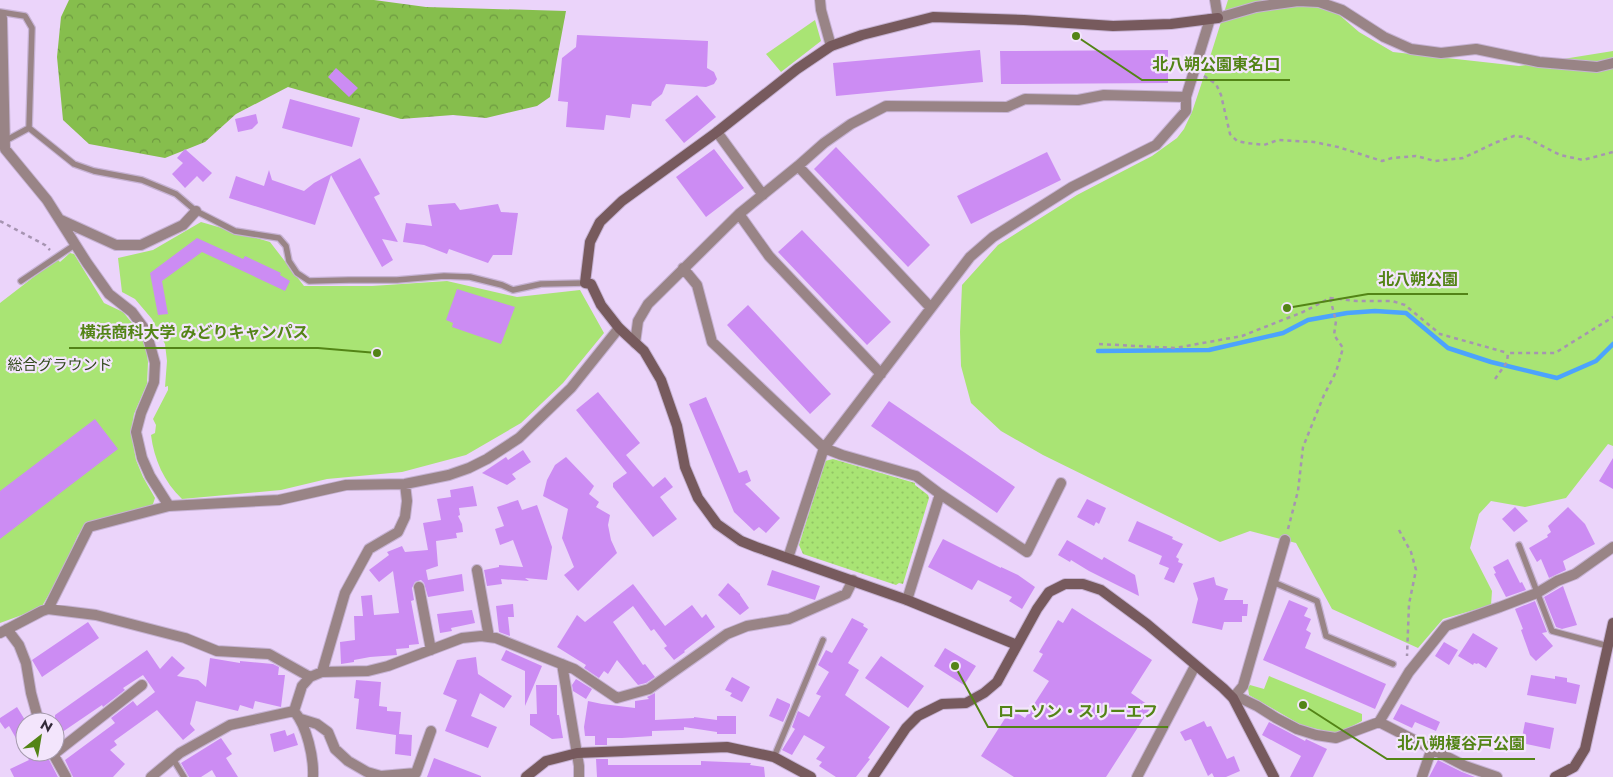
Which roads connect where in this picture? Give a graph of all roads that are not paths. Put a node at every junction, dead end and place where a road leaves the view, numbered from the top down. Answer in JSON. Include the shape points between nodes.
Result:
{"nodes":[{"id":1,"x":1216,"y":2,"type":"edge"},
{"id":2,"x":820,"y":5,"type":"edge"},
{"id":3,"x":0,"y":14,"type":"edge"},
{"id":4,"x":1214,"y":18,"type":"junction"},
{"id":5,"x":831,"y":46,"type":"junction"},
{"id":6,"x":1613,"y":63,"type":"edge"},
{"id":7,"x":1186,"y":97,"type":"junction"},
{"id":8,"x":29,"y":128,"type":"junction"},
{"id":9,"x":718,"y":132,"type":"junction"},
{"id":10,"x":3,"y":147,"type":"edge"},
{"id":11,"x":798,"y":166,"type":"junction"},
{"id":12,"x":762,"y":195,"type":"junction"},
{"id":13,"x":196,"y":211,"type":"junction"},
{"id":14,"x":739,"y":214,"type":"junction"},
{"id":15,"x":60,"y":220,"type":"junction"},
{"id":16,"x":76,"y":244,"type":"junction"},
{"id":17,"x":682,"y":268,"type":"junction"},
{"id":18,"x":21,"y":281,"type":"dead end"},
{"id":19,"x":585,"y":283,"type":"junction"},
{"id":20,"x":930,"y":307,"type":"junction"},
{"id":21,"x":619,"y":328,"type":"junction"},
{"id":22,"x":636,"y":343,"type":"junction"},
{"id":23,"x":881,"y":374,"type":"junction"},
{"id":24,"x":824,"y":448,"type":"junction"},
{"id":25,"x":1061,"y":483,"type":"dead end"},
{"id":26,"x":405,"y":484,"type":"junction"},
{"id":27,"x":940,"y":494,"type":"junction"},
{"id":28,"x":169,"y":506,"type":"junction"},
{"id":29,"x":1285,"y":540,"type":"road end"},
{"id":30,"x":1518,"y":545,"type":"dead end"},
{"id":31,"x":1613,"y":547,"type":"edge"},
{"id":32,"x":788,"y":558,"type":"junction"},
{"id":33,"x":477,"y":570,"type":"dead end"},
{"id":34,"x":853,"y":580,"type":"junction"},
{"id":35,"x":1273,"y":582,"type":"junction"},
{"id":36,"x":419,"y":587,"type":"dead end"},
{"id":37,"x":1537,"y":593,"type":"junction"},
{"id":38,"x":907,"y":600,"type":"junction"},
{"id":39,"x":48,"y":609,"type":"junction"},
{"id":40,"x":1613,"y":623,"type":"edge"},
{"id":41,"x":4,"y":631,"type":"edge"},
{"id":42,"x":489,"y":637,"type":"junction"},
{"id":43,"x":823,"y":640,"type":"dead end"},
{"id":44,"x":1017,"y":644,"type":"junction"},
{"id":45,"x":1608,"y":646,"type":"junction"},
{"id":46,"x":431,"y":650,"type":"junction"},
{"id":47,"x":562,"y":664,"type":"junction"},
{"id":48,"x":1393,"y":664,"type":"dead end"},
{"id":49,"x":1195,"y":666,"type":"junction"},
{"id":50,"x":322,"y":672,"type":"junction"},
{"id":51,"x":310,"y":676,"type":"junction"},
{"id":52,"x":142,"y":685,"type":"dead end"},
{"id":53,"x":1233,"y":697,"type":"junction"},
{"id":54,"x":36,"y":712,"type":"edge"},
{"id":55,"x":298,"y":715,"type":"junction"},
{"id":56,"x":1379,"y":722,"type":"junction"},
{"id":57,"x":431,"y":731,"type":"dead end"},
{"id":58,"x":65,"y":744,"type":"edge"},
{"id":59,"x":1432,"y":748,"type":"junction"},
{"id":60,"x":577,"y":754,"type":"junction"},
{"id":61,"x":774,"y":757,"type":"junction"},
{"id":62,"x":173,"y":759,"type":"junction"},
{"id":63,"x":58,"y":762,"type":"edge"},
{"id":64,"x":360,"y":773,"type":"edge"},
{"id":65,"x":796,"y":773,"type":"edge"},
{"id":66,"x":417,"y":775,"type":"edge"},
{"id":67,"x":66,"y":777,"type":"edge"},
{"id":68,"x":151,"y":777,"type":"edge"},
{"id":69,"x":184,"y":777,"type":"edge"},
{"id":70,"x":313,"y":777,"type":"edge"},
{"id":71,"x":526,"y":777,"type":"edge"},
{"id":72,"x":579,"y":777,"type":"edge"},
{"id":73,"x":811,"y":777,"type":"edge"},
{"id":74,"x":874,"y":777,"type":"edge"},
{"id":75,"x":1137,"y":777,"type":"edge"},
{"id":76,"x":1274,"y":777,"type":"edge"},
{"id":77,"x":1422,"y":777,"type":"edge"},
{"id":78,"x":1497,"y":777,"type":"edge"},
{"id":79,"x":1555,"y":777,"type":"edge"}],
"edges":[{"from":1,"to":4,"type":"street"},
{"from":2,"to":5,"type":"street"},
{"from":3,"to":8,"type":"lane","via":[[25,16],[32,28]]},
{"from":3,"to":10,"type":"street"},
{"from":4,"to":5,"type":"street","via":[[1171,24],[1113,26],[933,17],[862,34]]},
{"from":4,"to":6,"type":"street","via":[[1256,7],[1298,1],[1319,2],[1342,10],[1410,48],[1442,53],[1476,49],[1539,62],[1598,67]]},
{"from":4,"to":7,"type":"street"},
{"from":5,"to":9,"type":"street"},
{"from":7,"to":11,"type":"street","via":[[1104,94],[1078,100],[1025,99],[1007,107],[886,106],[851,124]]},
{"from":7,"to":20,"type":"street","via":[[1186,111],[1156,145],[1072,187],[992,237],[970,257]]},
{"from":8,"to":10,"type":"lane"},
{"from":8,"to":13,"type":"lane","via":[[74,164],[142,180],[176,194]]},
{"from":9,"to":12,"type":"street"},
{"from":9,"to":19,"type":"street","via":[[622,201],[600,222],[590,242]]},
{"from":10,"to":15,"type":"street"},
{"from":11,"to":12,"type":"street"},
{"from":11,"to":20,"type":"street"},
{"from":12,"to":14,"type":"street"},
{"from":13,"to":15,"type":"street","via":[[183,225],[141,245],[116,246]]},
{"from":13,"to":19,"type":"lane","via":[[235,231],[279,238],[286,246],[289,262],[309,281],[470,277],[513,290],[541,284]]},
{"from":14,"to":17,"type":"street"},
{"from":14,"to":23,"type":"street","via":[[770,256]]},
{"from":15,"to":16,"type":"street"},
{"from":16,"to":18,"type":"lane"},
{"from":16,"to":28,"type":"street","via":[[109,294],[132,312],[149,339],[155,363],[154,382],[136,432],[150,476]]},
{"from":17,"to":22,"type":"street","via":[[648,304],[638,321]]},
{"from":17,"to":24,"type":"street","via":[[697,286],[712,342]]},
{"from":19,"to":21,"type":"street","via":[[591,284],[601,305]]},
{"from":20,"to":23,"type":"street"},
{"from":21,"to":22,"type":"street"},
{"from":21,"to":26,"type":"street","via":[[570,388],[519,438],[469,468]]},
{"from":22,"to":32,"type":"street","via":[[661,380],[677,426],[685,467],[698,498],[717,524],[741,541]]},
{"from":23,"to":24,"type":"street"},
{"from":24,"to":27,"type":"street","via":[[916,476]]},
{"from":24,"to":32,"type":"street"},
{"from":25,"to":27,"type":"street","via":[[1026,552]]},
{"from":26,"to":28,"type":"street","via":[[346,485],[278,500]]},
{"from":26,"to":50,"type":"street","via":[[407,501],[398,532],[369,550],[349,586]]},
{"from":27,"to":38,"type":"street"},
{"from":28,"to":39,"type":"street","via":[[88,527]]},
{"from":29,"to":35,"type":"street"},
{"from":30,"to":37,"type":"lane"},
{"from":31,"to":37,"type":"street","via":[[1575,574]]},
{"from":32,"to":34,"type":"street"},
{"from":33,"to":42,"type":"street"},
{"from":34,"to":38,"type":"street"},
{"from":34,"to":47,"type":"street","via":[[846,594],[789,619],[747,626],[726,634],[644,691],[617,698]]},
{"from":35,"to":48,"type":"lane","via":[[1316,601],[1326,636]]},
{"from":35,"to":53,"type":"street","via":[[1243,686]]},
{"from":36,"to":46,"type":"street"},
{"from":37,"to":45,"type":"lane","via":[[1552,631]]},
{"from":37,"to":56,"type":"street","via":[[1446,626],[1409,672]]},
{"from":38,"to":44,"type":"street"},
{"from":39,"to":41,"type":"street"},
{"from":39,"to":51,"type":"street","via":[[96,615],[184,638],[217,651],[269,654]]},
{"from":40,"to":45,"type":"street"},
{"from":41,"to":54,"type":"street","via":[[19,645]]},
{"from":42,"to":46,"type":"street","via":[[462,638]]},
{"from":42,"to":47,"type":"street"},
{"from":43,"to":61,"type":"lane"},
{"from":44,"to":49,"type":"street","via":[[1049,592],[1065,584],[1083,584],[1101,590]]},
{"from":44,"to":74,"type":"street","via":[[997,682],[984,693],[966,703],[942,704],[918,716],[906,728]]},
{"from":45,"to":79,"type":"street","via":[[1585,749],[1574,768]]},
{"from":46,"to":50,"type":"street","via":[[368,671]]},
{"from":47,"to":60,"type":"street"},
{"from":49,"to":53,"type":"street"},
{"from":49,"to":75,"type":"street"},
{"from":50,"to":51,"type":"street"},
{"from":51,"to":55,"type":"street","via":[[302,686]]},
{"from":52,"to":58,"type":"street"},
{"from":53,"to":56,"type":"street","via":[[1316,735],[1336,738]]},
{"from":53,"to":76,"type":"street"},
{"from":55,"to":62,"type":"street","via":[[230,724]]},
{"from":55,"to":64,"type":"street","via":[[328,732],[335,748]]},
{"from":55,"to":70,"type":"street","via":[[314,763]]},
{"from":56,"to":59,"type":"street"},
{"from":57,"to":66,"type":"street"},
{"from":59,"to":77,"type":"street"},
{"from":59,"to":78,"type":"street","via":[[1465,766]]},
{"from":60,"to":61,"type":"street","via":[[727,747]]},
{"from":60,"to":71,"type":"street","via":[[546,761]]},
{"from":60,"to":72,"type":"street"},
{"from":61,"to":65,"type":"street"},
{"from":62,"to":68,"type":"street"},
{"from":62,"to":69,"type":"lane"},
{"from":63,"to":67,"type":"street"},
{"from":64,"to":66,"type":"street"},
{"from":65,"to":73,"type":"street"}]}
